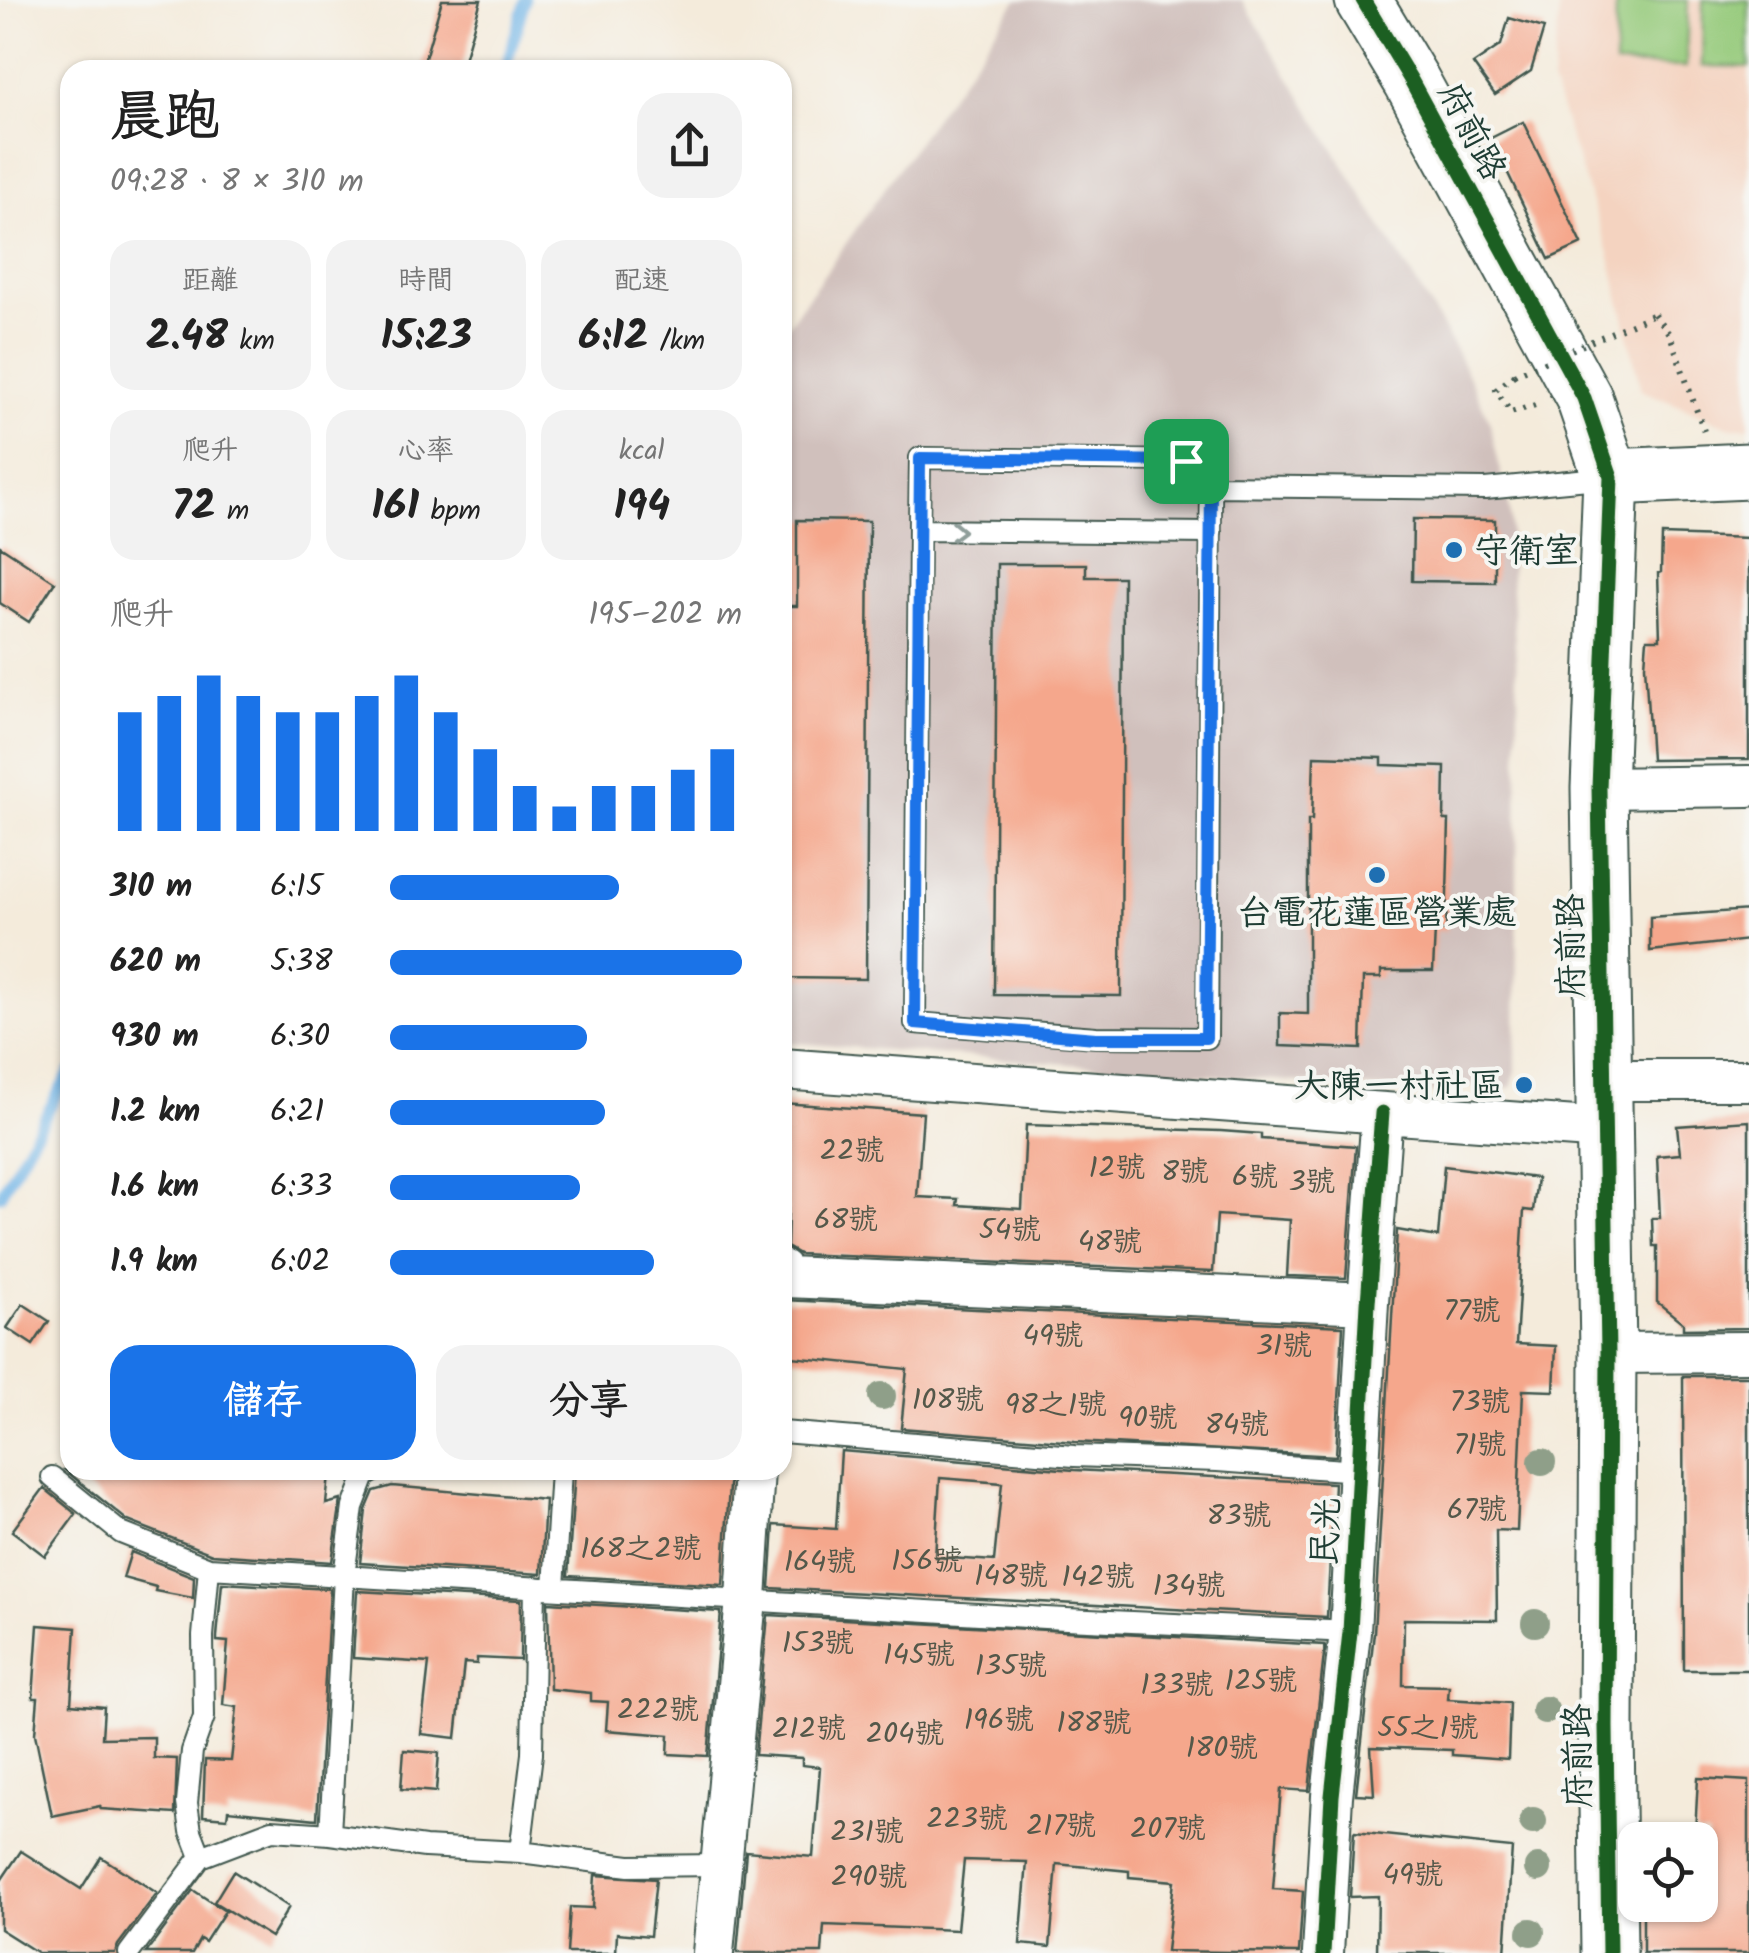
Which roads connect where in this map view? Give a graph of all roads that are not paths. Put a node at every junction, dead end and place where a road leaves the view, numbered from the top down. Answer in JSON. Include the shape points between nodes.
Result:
{"nodes":[{"id":1,"x":1363,"y":0,"type":"edge"},
{"id":2,"x":1733,"y":470,"type":"edge"},
{"id":3,"x":1610,"y":476,"type":"junction"},
{"id":4,"x":1211,"y":486,"type":"junction"},
{"id":5,"x":919,"y":530,"type":"junction"},
{"id":6,"x":1210,"y":533,"type":"junction"},
{"id":7,"x":1749,"y":786,"type":"edge"},
{"id":8,"x":1599,"y":788,"type":"junction"},
{"id":9,"x":792,"y":1070,"type":"edge"},
{"id":10,"x":1749,"y":1080,"type":"edge"},
{"id":11,"x":1602,"y":1105,"type":"junction"},
{"id":12,"x":1382,"y":1113,"type":"junction"},
{"id":13,"x":792,"y":1277,"type":"edge"},
{"id":14,"x":1368,"y":1304,"type":"junction"},
{"id":15,"x":1749,"y":1352,"type":"edge"},
{"id":16,"x":1608,"y":1353,"type":"junction"},
{"id":17,"x":792,"y":1433,"type":"edge"},
{"id":18,"x":1359,"y":1472,"type":"junction"},
{"id":19,"x":52,"y":1478,"type":"dead end"},
{"id":20,"x":363,"y":1480,"type":"edge"},
{"id":21,"x":561,"y":1480,"type":"edge"},
{"id":22,"x":753,"y":1480,"type":"edge"},
{"id":23,"x":209,"y":1568,"type":"junction"},
{"id":24,"x":344,"y":1576,"type":"junction"},
{"id":25,"x":545,"y":1587,"type":"junction"},
{"id":26,"x":746,"y":1598,"type":"junction"},
{"id":27,"x":1350,"y":1632,"type":"junction"},
{"id":28,"x":330,"y":1834,"type":"junction"},
{"id":29,"x":520,"y":1852,"type":"junction"},
{"id":30,"x":201,"y":1857,"type":"junction"},
{"id":31,"x":722,"y":1866,"type":"junction"},
{"id":32,"x":130,"y":1953,"type":"edge"},
{"id":33,"x":713,"y":1953,"type":"edge"},
{"id":34,"x":1323,"y":1953,"type":"edge"},
{"id":35,"x":1609,"y":1953,"type":"edge"}],
"edges":[{"from":1,"to":3,"type":"main road","name":"府前路","via":[[1584,398]]},
{"from":2,"to":3,"type":"main road"},
{"from":3,"to":4,"type":"lane","via":[[1485,490]]},
{"from":3,"to":8,"type":"main road","name":"府前路"},
{"from":4,"to":5,"type":"lane","via":[[1186,461],[920,458]]},
{"from":4,"to":6,"type":"lane"},
{"from":5,"to":6,"type":"lane","one_way":true},
{"from":5,"to":6,"type":"lane","via":[[915,1023],[1096,1038],[1206,1038]]},
{"from":7,"to":8,"type":"street"},
{"from":8,"to":11,"type":"main road","name":"府前路"},
{"from":9,"to":12,"type":"street"},
{"from":10,"to":11,"type":"street"},
{"from":11,"to":12,"type":"street"},
{"from":11,"to":16,"type":"main road","name":"府前路"},
{"from":12,"to":14,"type":"street","name":"民光"},
{"from":13,"to":14,"type":"street"},
{"from":14,"to":18,"type":"street","name":"民光"},
{"from":15,"to":16,"type":"street"},
{"from":16,"to":35,"type":"main road","name":"府前路"},
{"from":17,"to":18,"type":"lane"},
{"from":18,"to":27,"type":"street","name":"民光"},
{"from":19,"to":23,"type":"lane","via":[[122,1533]]},
{"from":20,"to":24,"type":"lane"},
{"from":21,"to":25,"type":"lane"},
{"from":22,"to":26,"type":"street"},
{"from":23,"to":24,"type":"lane"},
{"from":23,"to":30,"type":"lane","via":[[204,1717],[192,1750],[187,1803]]},
{"from":24,"to":25,"type":"lane"},
{"from":24,"to":28,"type":"lane"},
{"from":25,"to":26,"type":"lane"},
{"from":25,"to":29,"type":"lane"},
{"from":26,"to":27,"type":"lane"},
{"from":26,"to":31,"type":"street"},
{"from":27,"to":34,"type":"street","name":"民光"},
{"from":28,"to":29,"type":"lane"},
{"from":28,"to":30,"type":"lane","via":[[272,1830]]},
{"from":29,"to":31,"type":"lane","via":[[629,1866]]},
{"from":30,"to":32,"type":"lane"},
{"from":31,"to":33,"type":"street"}]}
